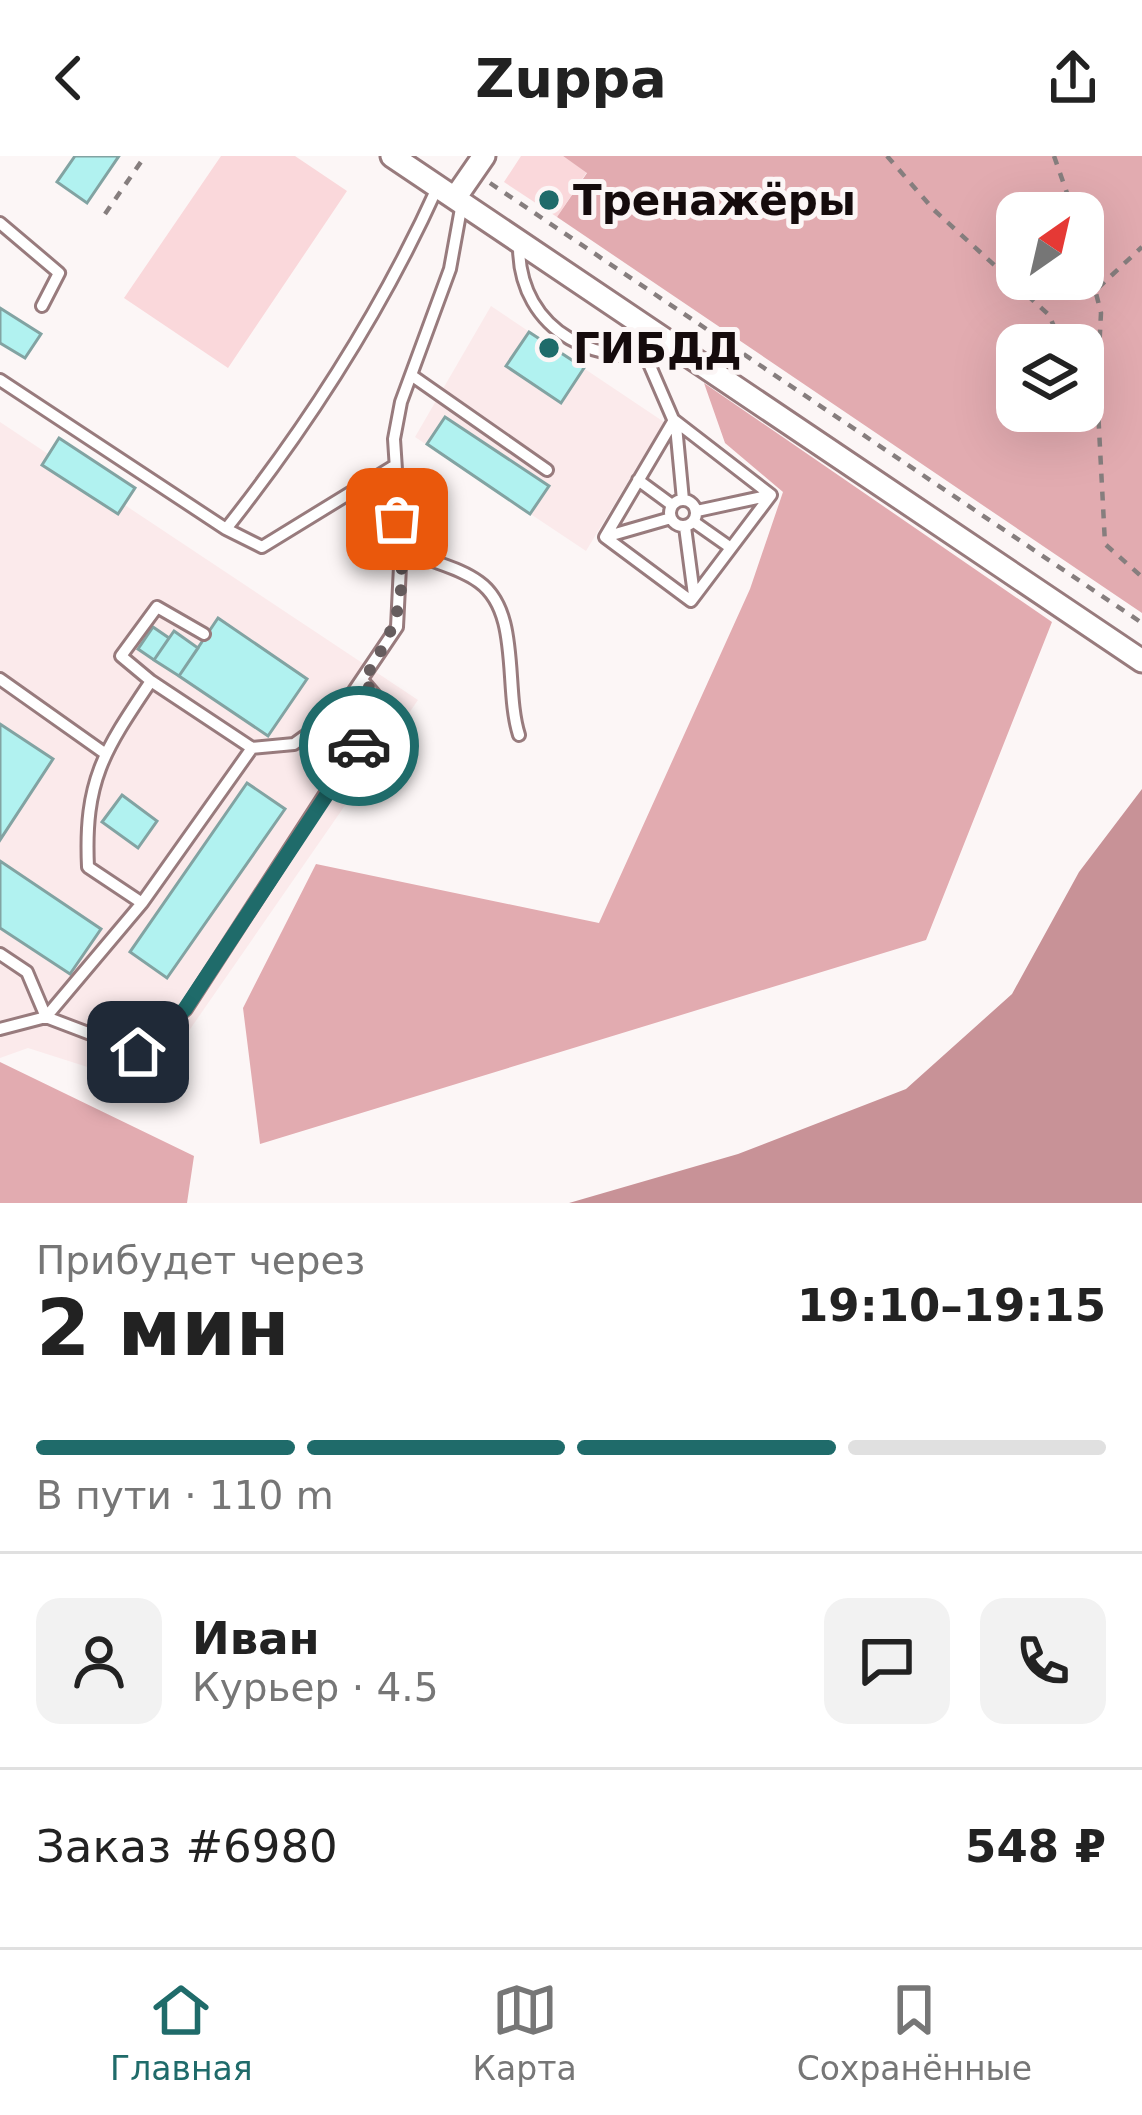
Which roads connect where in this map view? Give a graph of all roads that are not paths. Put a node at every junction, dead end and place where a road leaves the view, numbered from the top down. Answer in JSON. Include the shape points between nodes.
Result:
{"nodes":[{"id":1,"x":392,"y":156,"type":"edge"},
{"id":2,"x":478,"y":164,"type":"edge"},
{"id":3,"x":452,"y":196,"type":"junction"},
{"id":4,"x":0,"y":223,"type":"edge"},
{"id":5,"x":519,"y":242,"type":"junction"},
{"id":6,"x":42,"y":306,"type":"dead end"},
{"id":7,"x":680,"y":350,"type":"junction"},
{"id":8,"x":647,"y":359,"type":"junction"},
{"id":9,"x":411,"y":375,"type":"junction"},
{"id":10,"x":0,"y":380,"type":"edge"},
{"id":11,"x":674,"y":420,"type":"junction"},
{"id":12,"x":394,"y":466,"type":"junction"},
{"id":13,"x":547,"y":470,"type":"dead end"},
{"id":14,"x":638,"y":480,"type":"junction"},
{"id":15,"x":771,"y":495,"type":"junction"},
{"id":16,"x":675,"y":508,"type":"junction"},
{"id":17,"x":692,"y":520,"type":"junction"},
{"id":18,"x":226,"y":530,"type":"junction"},
{"id":19,"x":604,"y":537,"type":"junction"},
{"id":20,"x":401,"y":546,"type":"junction"},
{"id":21,"x":731,"y":548,"type":"junction"},
{"id":22,"x":694,"y":596,"type":"junction"},
{"id":23,"x":204,"y":634,"type":"dead end"},
{"id":24,"x":1142,"y":661,"type":"edge"},
{"id":25,"x":0,"y":680,"type":"edge"},
{"id":26,"x":152,"y":681,"type":"junction"},
{"id":27,"x":363,"y":681,"type":"junction"},
{"id":28,"x":518,"y":735,"type":"dead end"},
{"id":29,"x":252,"y":748,"type":"junction"},
{"id":30,"x":103,"y":752,"type":"junction"},
{"id":31,"x":142,"y":903,"type":"junction"},
{"id":32,"x":0,"y":954,"type":"edge"},
{"id":33,"x":46,"y":1017,"type":"junction"},
{"id":34,"x":0,"y":1029,"type":"edge"}],
"edges":[{"from":1,"to":3,"type":"street"},
{"from":2,"to":3,"type":"street"},
{"from":3,"to":5,"type":"street"},
{"from":3,"to":9,"type":"lane","via":[[450,269]]},
{"from":3,"to":18,"type":"lane","via":[[406,256],[286,454]]},
{"from":4,"to":6,"type":"lane","via":[[59,273]]},
{"from":5,"to":7,"type":"street"},
{"from":5,"to":8,"type":"lane","via":[[519,269],[536,310],[593,350]]},
{"from":7,"to":8,"type":"lane"},
{"from":7,"to":24,"type":"street"},
{"from":8,"to":11,"type":"lane"},
{"from":9,"to":12,"type":"lane"},
{"from":9,"to":13,"type":"lane"},
{"from":10,"to":18,"type":"lane"},
{"from":11,"to":14,"type":"lane"},
{"from":11,"to":15,"type":"lane"},
{"from":11,"to":16,"type":"lane"},
{"from":12,"to":18,"type":"lane","via":[[262,547]]},
{"from":12,"to":20,"type":"lane"},
{"from":14,"to":16,"type":"lane"},
{"from":14,"to":19,"type":"lane"},
{"from":15,"to":17,"type":"lane"},
{"from":15,"to":21,"type":"lane"},
{"from":16,"to":17,"type":"lane"},
{"from":16,"to":17,"type":"lane"},
{"from":16,"to":19,"type":"lane"},
{"from":17,"to":21,"type":"lane"},
{"from":17,"to":22,"type":"lane"},
{"from":19,"to":22,"type":"lane","via":[[686,601]]},
{"from":20,"to":27,"type":"lane","via":[[397,627]]},
{"from":20,"to":28,"type":"lane","via":[[464,573],[494,599],[511,646],[506,668]]},
{"from":21,"to":22,"type":"lane"},
{"from":23,"to":26,"type":"lane","via":[[157,607],[121,656]]},
{"from":25,"to":30,"type":"lane"},
{"from":26,"to":29,"type":"lane"},
{"from":26,"to":30,"type":"lane"},
{"from":27,"to":29,"type":"lane","via":[[341,710],[294,744]]},
{"from":27,"to":33,"type":"lane","via":[[375,694],[373,721],[185,1009],[138,1052]]},
{"from":29,"to":31,"type":"lane"},
{"from":30,"to":31,"type":"lane","via":[[86,826],[88,868]]},
{"from":31,"to":33,"type":"lane"},
{"from":32,"to":33,"type":"lane","via":[[27,972]]},
{"from":33,"to":34,"type":"lane"}]}
